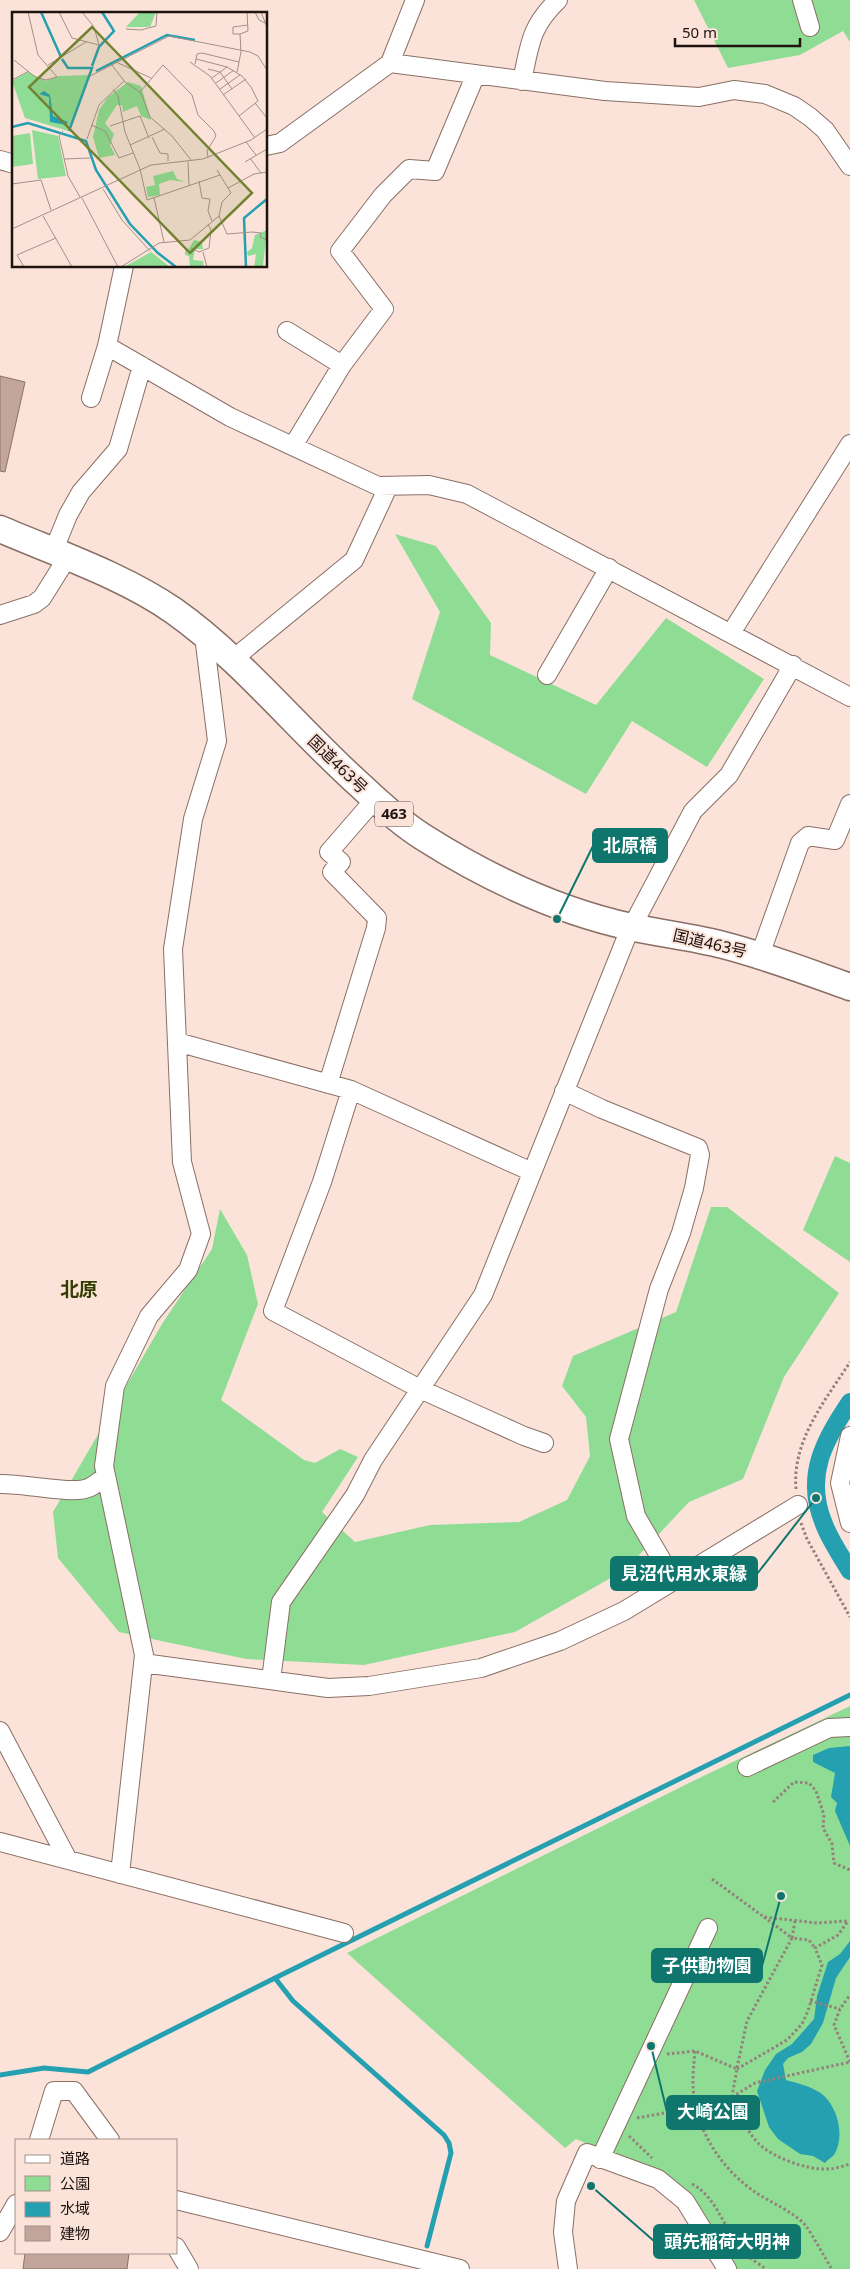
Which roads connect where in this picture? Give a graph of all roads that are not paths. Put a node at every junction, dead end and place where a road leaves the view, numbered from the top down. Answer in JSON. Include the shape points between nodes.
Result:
{"nodes":[{"id":1,"x":416,"y":0,"type":"edge"},
{"id":2,"x":558,"y":0,"type":"edge"},
{"id":3,"x":802,"y":0,"type":"edge"},
{"id":4,"x":810,"y":27,"type":"dead end"},
{"id":5,"x":390,"y":62,"type":"junction"},
{"id":6,"x":476,"y":74,"type":"junction"},
{"id":7,"x":522,"y":81,"type":"junction"},
{"id":8,"x":268,"y":146,"type":"edge"},
{"id":9,"x":850,"y":166,"type":"edge"},
{"id":10,"x":124,"y":268,"type":"edge"},
{"id":11,"x":287,"y":331,"type":"dead end"},
{"id":12,"x":107,"y":346,"type":"junction"},
{"id":13,"x":342,"y":365,"type":"junction"},
{"id":14,"x":142,"y":366,"type":"junction"},
{"id":15,"x":91,"y":398,"type":"dead end"},
{"id":16,"x":850,"y":444,"type":"edge"},
{"id":17,"x":293,"y":446,"type":"junction"},
{"id":18,"x":388,"y":487,"type":"junction"},
{"id":19,"x":0,"y":529,"type":"edge"},
{"id":20,"x":60,"y":555,"type":"junction"},
{"id":21,"x":609,"y":568,"type":"junction"},
{"id":22,"x":0,"y":615,"type":"edge"},
{"id":23,"x":731,"y":633,"type":"junction"},
{"id":24,"x":204,"y":636,"type":"junction"},
{"id":25,"x":232,"y":660,"type":"junction"},
{"id":26,"x":793,"y":666,"type":"junction"},
{"id":27,"x":547,"y":675,"type":"dead end"},
{"id":28,"x":850,"y":697,"type":"edge"},
{"id":29,"x":375,"y":799,"type":"junction"},
{"id":30,"x":850,"y":804,"type":"edge"},
{"id":31,"x":631,"y":927,"type":"junction"},
{"id":32,"x":760,"y":955,"type":"junction"},
{"id":33,"x":850,"y":987,"type":"edge"},
{"id":34,"x":177,"y":1042,"type":"junction"},
{"id":35,"x":328,"y":1084,"type":"junction"},
{"id":36,"x":351,"y":1090,"type":"junction"},
{"id":37,"x":564,"y":1091,"type":"junction"},
{"id":38,"x":532,"y":1172,"type":"junction"},
{"id":39,"x":420,"y":1389,"type":"junction"},
{"id":40,"x":850,"y":1436,"type":"edge"},
{"id":41,"x":544,"y":1443,"type":"dead end"},
{"id":42,"x":105,"y":1477,"type":"junction"},
{"id":43,"x":0,"y":1484,"type":"edge"},
{"id":44,"x":798,"y":1505,"type":"road end"},
{"id":45,"x":850,"y":1523,"type":"edge"},
{"id":46,"x":674,"y":1581,"type":"junction"},
{"id":47,"x":143,"y":1664,"type":"junction"},
{"id":48,"x":271,"y":1680,"type":"junction"},
{"id":49,"x":850,"y":1727,"type":"edge"},
{"id":50,"x":0,"y":1731,"type":"edge"},
{"id":51,"x":747,"y":1767,"type":"dead end"},
{"id":52,"x":0,"y":1842,"type":"edge"},
{"id":53,"x":68,"y":1860,"type":"junction"},
{"id":54,"x":120,"y":1874,"type":"junction"},
{"id":55,"x":708,"y":1928,"type":"dead end"},
{"id":56,"x":344,"y":1933,"type":"dead end"},
{"id":57,"x":39,"y":2139,"type":"edge"},
{"id":58,"x":109,"y":2139,"type":"edge"},
{"id":59,"x":600,"y":2159,"type":"junction"},
{"id":60,"x":178,"y":2200,"type":"edge"},
{"id":61,"x":15,"y":2206,"type":"edge"},
{"id":62,"x":0,"y":2232,"type":"edge"},
{"id":63,"x":178,"y":2250,"type":"edge"},
{"id":64,"x":189,"y":2269,"type":"edge"},
{"id":65,"x":460,"y":2269,"type":"edge"},
{"id":66,"x":568,"y":2269,"type":"edge"},
{"id":67,"x":727,"y":2269,"type":"edge"}],
"edges":[{"from":1,"to":5,"type":"street"},
{"from":2,"to":7,"type":"street","via":[[543,15],[533,32]]},
{"from":3,"to":4,"type":"street"},
{"from":5,"to":6,"type":"street"},
{"from":5,"to":8,"type":"street","via":[[280,143]]},
{"from":6,"to":7,"type":"street"},
{"from":6,"to":13,"type":"street","via":[[435,171],[409,169],[383,195],[340,251],[384,309]]},
{"from":7,"to":9,"type":"street","via":[[652,94],[699,96],[734,90],[765,94],[794,106],[810,117],[824,130]]},
{"from":10,"to":12,"type":"street"},
{"from":11,"to":13,"type":"street"},
{"from":12,"to":14,"type":"street"},
{"from":12,"to":15,"type":"street"},
{"from":13,"to":17,"type":"street"},
{"from":14,"to":17,"type":"street","via":[[230,417]]},
{"from":14,"to":20,"type":"street","via":[[118,449],[82,492],[68,515]]},
{"from":16,"to":23,"type":"street"},
{"from":17,"to":18,"type":"street","via":[[378,486]]},
{"from":18,"to":21,"type":"street","via":[[429,485],[468,494]]},
{"from":18,"to":25,"type":"street","via":[[354,560]]},
{"from":19,"to":20,"type":"highway","name":"国道463号","number":"463"},
{"from":20,"to":22,"type":"street","via":[[42,598],[34,604]]},
{"from":20,"to":24,"type":"highway","name":"国道463号","number":"463","via":[[116,578],[174,611]]},
{"from":21,"to":23,"type":"street"},
{"from":21,"to":27,"type":"street"},
{"from":23,"to":26,"type":"street"},
{"from":24,"to":25,"type":"highway","name":"国道463号","number":"463"},
{"from":24,"to":34,"type":"street","via":[[217,741],[193,819],[173,949]]},
{"from":25,"to":29,"type":"highway","name":"国道463号","number":"463"},
{"from":26,"to":28,"type":"street"},
{"from":26,"to":31,"type":"street","via":[[729,775],[692,811]]},
{"from":29,"to":31,"type":"highway","name":"国道463号","number":"463","via":[[421,836],[524,891]]},
{"from":29,"to":35,"type":"street","via":[[330,852],[341,862],[332,872],[377,918]]},
{"from":30,"to":32,"type":"street","via":[[835,840],[808,836],[800,843]]},
{"from":31,"to":32,"type":"highway","name":"国道463号","number":"463"},
{"from":31,"to":37,"type":"street"},
{"from":32,"to":33,"type":"highway","name":"国道463号","number":"463"},
{"from":34,"to":35,"type":"street"},
{"from":34,"to":42,"type":"street","via":[[182,1162],[201,1234],[188,1270],[149,1316],[115,1386]]},
{"from":35,"to":36,"type":"street"},
{"from":36,"to":38,"type":"street"},
{"from":36,"to":39,"type":"street","via":[[322,1182],[273,1311]]},
{"from":37,"to":38,"type":"street"},
{"from":37,"to":46,"type":"street","via":[[602,1110],[698,1148],[700,1155],[694,1188],[659,1289],[619,1439],[636,1516]]},
{"from":38,"to":39,"type":"street","via":[[483,1295]]},
{"from":39,"to":41,"type":"street"},
{"from":39,"to":48,"type":"street","via":[[373,1460],[355,1495],[281,1602]]},
{"from":40,"to":45,"type":"street","via":[[840,1483]]},
{"from":42,"to":43,"type":"street","via":[[87,1489],[74,1490]]},
{"from":42,"to":47,"type":"street","via":[[144,1655]]},
{"from":44,"to":46,"type":"street"},
{"from":46,"to":48,"type":"street","via":[[624,1611],[560,1641],[481,1668],[328,1688]]},
{"from":47,"to":48,"type":"street"},
{"from":47,"to":54,"type":"street"},
{"from":49,"to":51,"type":"street","via":[[829,1728]]},
{"from":50,"to":53,"type":"street"},
{"from":52,"to":53,"type":"street"},
{"from":53,"to":54,"type":"street"},
{"from":54,"to":56,"type":"street"},
{"from":55,"to":59,"type":"street"},
{"from":57,"to":58,"type":"street","via":[[54,2091],[74,2091]]},
{"from":59,"to":66,"type":"street","via":[[587,2154],[566,2201],[563,2232]]},
{"from":59,"to":67,"type":"street","via":[[658,2179],[685,2201]]},
{"from":60,"to":65,"type":"street"},
{"from":61,"to":62,"type":"street"},
{"from":63,"to":64,"type":"street"}]}
